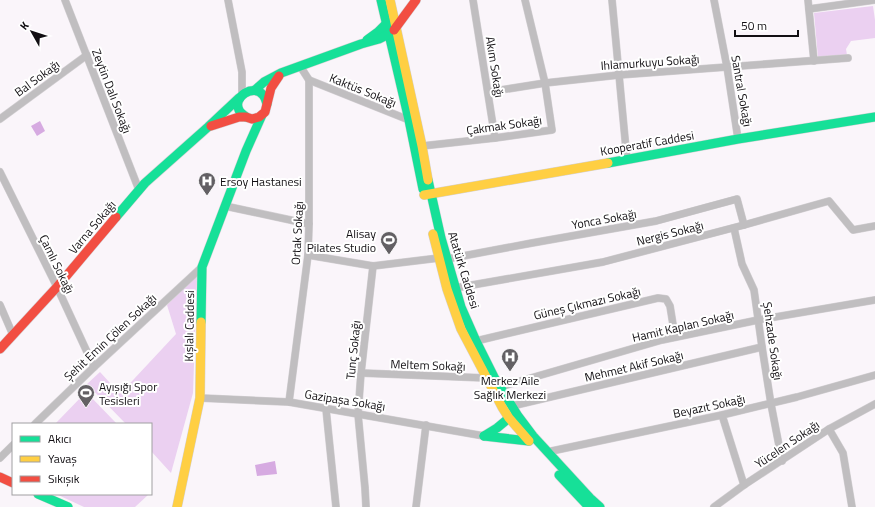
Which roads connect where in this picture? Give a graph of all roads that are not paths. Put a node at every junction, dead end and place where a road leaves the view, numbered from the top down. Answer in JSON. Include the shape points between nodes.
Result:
{"nodes":[{"id":1,"x":65,"y":0,"type":"edge"},
{"id":2,"x":228,"y":0,"type":"edge"},
{"id":3,"x":381,"y":0,"type":"edge"},
{"id":4,"x":390,"y":0,"type":"edge"},
{"id":5,"x":411,"y":0,"type":"edge"},
{"id":6,"x":416,"y":0,"type":"edge"},
{"id":7,"x":473,"y":0,"type":"edge"},
{"id":8,"x":525,"y":0,"type":"edge"},
{"id":9,"x":612,"y":0,"type":"edge"},
{"id":10,"x":714,"y":0,"type":"edge"},
{"id":11,"x":808,"y":0,"type":"edge"},
{"id":12,"x":875,"y":0,"type":"edge"},
{"id":13,"x":809,"y":9,"type":"junction"},
{"id":14,"x":395,"y":17,"type":"junction"},
{"id":15,"x":387,"y":24,"type":"junction"},
{"id":16,"x":393,"y":31,"type":"junction"},
{"id":17,"x":361,"y":44,"type":"junction"},
{"id":18,"x":87,"y":55,"type":"junction"},
{"id":19,"x":848,"y":58,"type":"dead end"},
{"id":20,"x":814,"y":61,"type":"junction"},
{"id":21,"x":300,"y":66,"type":"junction"},
{"id":22,"x":727,"y":68,"type":"junction"},
{"id":23,"x":242,"y":72,"type":"junction"},
{"id":24,"x":281,"y":73,"type":"junction"},
{"id":25,"x":619,"y":75,"type":"junction"},
{"id":26,"x":309,"y":80,"type":"junction"},
{"id":27,"x":545,"y":83,"type":"junction"},
{"id":28,"x":254,"y":90,"type":"junction"},
{"id":29,"x":488,"y":92,"type":"junction"},
{"id":30,"x":241,"y":96,"type":"junction"},
{"id":31,"x":266,"y":104,"type":"junction"},
{"id":32,"x":262,"y":115,"type":"junction"},
{"id":33,"x":875,"y":117,"type":"edge"},
{"id":34,"x":247,"y":118,"type":"junction"},
{"id":35,"x":0,"y":119,"type":"edge"},
{"id":36,"x":409,"y":120,"type":"junction"},
{"id":37,"x":208,"y":127,"type":"junction"},
{"id":38,"x":495,"y":138,"type":"junction"},
{"id":39,"x":738,"y":139,"type":"junction"},
{"id":40,"x":422,"y":146,"type":"junction"},
{"id":41,"x":246,"y":151,"type":"junction"},
{"id":42,"x":627,"y":160,"type":"junction"},
{"id":43,"x":0,"y":172,"type":"edge"},
{"id":44,"x":139,"y":190,"type":"junction"},
{"id":45,"x":427,"y":194,"type":"junction"},
{"id":46,"x":225,"y":206,"type":"junction"},
{"id":47,"x":309,"y":224,"type":"junction"},
{"id":48,"x":744,"y":225,"type":"junction"},
{"id":49,"x":875,"y":226,"type":"edge"},
{"id":50,"x":734,"y":228,"type":"junction"},
{"id":51,"x":308,"y":255,"type":"junction"},
{"id":52,"x":443,"y":259,"type":"junction"},
{"id":53,"x":373,"y":266,"type":"junction"},
{"id":54,"x":202,"y":267,"type":"junction"},
{"id":55,"x":57,"y":287,"type":"junction"},
{"id":56,"x":454,"y":288,"type":"junction"},
{"id":57,"x":875,"y":300,"type":"edge"},
{"id":58,"x":0,"y":305,"type":"edge"},
{"id":59,"x":758,"y":320,"type":"junction"},
{"id":60,"x":13,"y":335,"type":"junction"},
{"id":61,"x":675,"y":337,"type":"junction"},
{"id":62,"x":476,"y":341,"type":"junction"},
{"id":63,"x":762,"y":347,"type":"junction"},
{"id":64,"x":0,"y":349,"type":"edge"},
{"id":65,"x":94,"y":367,"type":"junction"},
{"id":66,"x":361,"y":373,"type":"junction"},
{"id":67,"x":875,"y":375,"type":"edge"},
{"id":68,"x":490,"y":378,"type":"junction"},
{"id":69,"x":500,"y":387,"type":"junction"},
{"id":70,"x":200,"y":398,"type":"junction"},
{"id":71,"x":289,"y":402,"type":"junction"},
{"id":72,"x":771,"y":404,"type":"junction"},
{"id":73,"x":875,"y":404,"type":"edge"},
{"id":74,"x":512,"y":406,"type":"junction"},
{"id":75,"x":326,"y":409,"type":"junction"},
{"id":76,"x":358,"y":414,"type":"junction"},
{"id":77,"x":722,"y":415,"type":"junction"},
{"id":78,"x":513,"y":417,"type":"junction"},
{"id":79,"x":36,"y":423,"type":"edge"},
{"id":80,"x":426,"y":425,"type":"junction"},
{"id":81,"x":516,"y":426,"type":"junction"},
{"id":82,"x":829,"y":429,"type":"junction"},
{"id":83,"x":484,"y":436,"type":"junction"},
{"id":84,"x":529,"y":441,"type":"junction"},
{"id":85,"x":12,"y":446,"type":"edge"},
{"id":86,"x":547,"y":452,"type":"junction"},
{"id":87,"x":0,"y":458,"type":"edge"},
{"id":88,"x":782,"y":461,"type":"junction"},
{"id":89,"x":0,"y":477,"type":"edge"},
{"id":90,"x":12,"y":483,"type":"edge"},
{"id":91,"x":744,"y":486,"type":"junction"},
{"id":92,"x":40,"y":495,"type":"edge"},
{"id":93,"x":62,"y":506,"type":"edge"},
{"id":94,"x":177,"y":507,"type":"edge"},
{"id":95,"x":336,"y":507,"type":"edge"},
{"id":96,"x":366,"y":507,"type":"edge"},
{"id":97,"x":416,"y":507,"type":"edge"},
{"id":98,"x":590,"y":507,"type":"edge"},
{"id":99,"x":600,"y":507,"type":"edge"},
{"id":100,"x":714,"y":507,"type":"edge"},
{"id":101,"x":852,"y":507,"type":"edge"}],
"edges":[{"from":1,"to":18,"type":"street","name":"Zeytin Dalı Sokağı"},
{"from":2,"to":23,"type":"street"},
{"from":3,"to":15,"type":"street","name":"Atatürk Caddesi"},
{"from":4,"to":14,"type":"street","name":"Atatürk Caddesi"},
{"from":5,"to":14,"type":"street"},
{"from":6,"to":16,"type":"street"},
{"from":7,"to":29,"type":"street","name":"Akım Sokağı"},
{"from":8,"to":27,"type":"street","name":"Çakmak Sokağı"},
{"from":9,"to":25,"type":"street"},
{"from":10,"to":22,"type":"street","name":"Santral Sokağı"},
{"from":11,"to":13,"type":"street"},
{"from":12,"to":13,"type":"street"},
{"from":13,"to":20,"type":"street"},
{"from":14,"to":15,"type":"street"},
{"from":14,"to":16,"type":"street","name":"Atatürk Caddesi"},
{"from":15,"to":16,"type":"street","name":"Atatürk Caddesi"},
{"from":15,"to":17,"type":"street"},
{"from":16,"to":17,"type":"street","via":[[379,39]]},
{"from":16,"to":36,"type":"street","name":"Atatürk Caddesi"},
{"from":16,"to":40,"type":"street","name":"Atatürk Caddesi"},
{"from":17,"to":21,"type":"street"},
{"from":18,"to":35,"type":"street","name":"Bal Sokağı"},
{"from":18,"to":44,"type":"street","name":"Zeytin Dalı Sokağı"},
{"from":19,"to":20,"type":"street","name":"Ihlamurkuyu Sokağı"},
{"from":20,"to":22,"type":"street","name":"Ihlamurkuyu Sokağı"},
{"from":21,"to":24,"type":"street"},
{"from":21,"to":26,"type":"street"},
{"from":22,"to":25,"type":"street","name":"Ihlamurkuyu Sokağı"},
{"from":22,"to":39,"type":"street","name":"Santral Sokağı"},
{"from":23,"to":28,"type":"street"},
{"from":23,"to":30,"type":"street"},
{"from":24,"to":28,"type":"street"},
{"from":24,"to":31,"type":"street"},
{"from":25,"to":27,"type":"street","name":"Ihlamurkuyu Sokağı"},
{"from":25,"to":42,"type":"street"},
{"from":26,"to":36,"type":"street","name":"Kaktüs Sokağı"},
{"from":26,"to":47,"type":"street","name":"Ortak Sokağı"},
{"from":27,"to":29,"type":"street","name":"Ihlamurkuyu Sokağı"},
{"from":27,"to":38,"type":"street","name":"Çakmak Sokağı","via":[[552,130]]},
{"from":28,"to":30,"type":"street"},
{"from":28,"to":31,"type":"street","via":[[264,96]]},
{"from":29,"to":38,"type":"street","name":"Akım Sokağı"},
{"from":30,"to":34,"type":"street","via":[[238,102],[239,110]]},
{"from":30,"to":37,"type":"street","name":"Varna Sokağı"},
{"from":31,"to":32,"type":"street"},
{"from":32,"to":34,"type":"street","via":[[256,119]]},
{"from":32,"to":41,"type":"street","name":"Kışlalı Caddesi"},
{"from":33,"to":39,"type":"street","name":"Kooperatif Caddesi"},
{"from":34,"to":37,"type":"street","via":[[231,119]]},
{"from":34,"to":41,"type":"street","name":"Kışlalı Caddesi","via":[[250,125]]},
{"from":36,"to":45,"type":"street","name":"Atatürk Caddesi"},
{"from":37,"to":44,"type":"street","name":"Varna Sokağı"},
{"from":38,"to":40,"type":"street","name":"Çakmak Sokağı"},
{"from":39,"to":42,"type":"street","name":"Kooperatif Caddesi"},
{"from":40,"to":45,"type":"street","name":"Atatürk Caddesi"},
{"from":41,"to":46,"type":"street","name":"Kışlalı Caddesi"},
{"from":42,"to":45,"type":"street","name":"Kooperatif Caddesi"},
{"from":43,"to":55,"type":"street","name":"Çamlı Sokağı"},
{"from":44,"to":55,"type":"street","name":"Varna Sokağı"},
{"from":45,"to":52,"type":"street","name":"Atatürk Caddesi"},
{"from":46,"to":47,"type":"street"},
{"from":46,"to":54,"type":"street","name":"Kışlalı Caddesi"},
{"from":47,"to":51,"type":"street","name":"Ortak Sokağı"},
{"from":48,"to":49,"type":"street","name":"Nergis Sokağı","via":[[829,201],[853,230]]},
{"from":48,"to":50,"type":"street","name":"Nergis Sokağı"},
{"from":48,"to":52,"type":"street","name":"Yonca Sokağı","via":[[737,199],[656,221]]},
{"from":50,"to":56,"type":"street","name":"Nergis Sokağı","via":[[602,262]]},
{"from":50,"to":59,"type":"street","name":"Şehzade Sokağı","via":[[742,264],[754,290]]},
{"from":51,"to":53,"type":"street"},
{"from":51,"to":71,"type":"street","name":"Ortak Sokağı"},
{"from":52,"to":53,"type":"street"},
{"from":52,"to":56,"type":"street","name":"Atatürk Caddesi"},
{"from":52,"to":68,"type":"street","name":"Atatürk Caddesi","via":[[447,289],[462,329]]},
{"from":53,"to":66,"type":"street","name":"Tunç Sokağı"},
{"from":54,"to":65,"type":"street","name":"Şehit Emin Çölen Sokağı"},
{"from":54,"to":70,"type":"street","name":"Kışlalı Caddesi"},
{"from":55,"to":60,"type":"street","name":"Varna Sokağı"},
{"from":55,"to":65,"type":"street","name":"Çamlı Sokağı"},
{"from":56,"to":62,"type":"street","name":"Atatürk Caddesi"},
{"from":57,"to":59,"type":"street","name":"Hamit Kaplan Sokağı"},
{"from":58,"to":60,"type":"street"},
{"from":59,"to":61,"type":"street","name":"Hamit Kaplan Sokağı"},
{"from":59,"to":63,"type":"street","name":"Şehzade Sokağı"},
{"from":60,"to":64,"type":"street","name":"Varna Sokağı"},
{"from":61,"to":62,"type":"street","name":"Güneş Çıkmazı Sokağı","via":[[670,306],[666,299],[658,298]]},
{"from":61,"to":69,"type":"street","name":"Hamit Kaplan Sokağı"},
{"from":62,"to":68,"type":"street","name":"Atatürk Caddesi"},
{"from":63,"to":72,"type":"street","name":"Şehzade Sokağı"},
{"from":63,"to":74,"type":"street","name":"Mehmet Akif Sokağı"},
{"from":65,"to":79,"type":"street","name":"Şehit Emin Çölen Sokağı"},
{"from":66,"to":68,"type":"street","name":"Meltem Sokağı"},
{"from":66,"to":76,"type":"street","name":"Tunç Sokağı"},
{"from":67,"to":72,"type":"street","name":"Beyazıt Sokağı"},
{"from":68,"to":69,"type":"street","name":"Atatürk Caddesi"},
{"from":68,"to":78,"type":"street","name":"Atatürk Caddesi"},
{"from":69,"to":74,"type":"street","name":"Atatürk Caddesi"},
{"from":70,"to":71,"type":"street","name":"Gazipaşa Sokağı"},
{"from":70,"to":94,"type":"street","name":"Kışlalı Caddesi"},
{"from":71,"to":75,"type":"street","name":"Gazipaşa Sokağı"},
{"from":72,"to":77,"type":"street","name":"Beyazıt Sokağı"},
{"from":72,"to":88,"type":"street","name":"Şehzade Sokağı"},
{"from":73,"to":82,"type":"street","name":"Yücelen Sokağı"},
{"from":74,"to":78,"type":"street","name":"Atatürk Caddesi"},
{"from":75,"to":76,"type":"street","name":"Gazipaşa Sokağı"},
{"from":75,"to":95,"type":"street"},
{"from":76,"to":80,"type":"street","name":"Gazipaşa Sokağı"},
{"from":76,"to":96,"type":"street","name":"Tunç Sokağı"},
{"from":77,"to":86,"type":"street","name":"Beyazıt Sokağı"},
{"from":77,"to":91,"type":"street"},
{"from":78,"to":81,"type":"street","name":"Atatürk Caddesi"},
{"from":78,"to":83,"type":"street"},
{"from":78,"to":86,"type":"street","name":"Atatürk Caddesi"},
{"from":80,"to":83,"type":"street","name":"Gazipaşa Sokağı"},
{"from":80,"to":97,"type":"street"},
{"from":81,"to":83,"type":"street","via":[[511,432],[502,435]]},
{"from":81,"to":84,"type":"street","name":"Atatürk Caddesi"},
{"from":82,"to":88,"type":"street","name":"Yücelen Sokağı"},
{"from":82,"to":101,"type":"street","via":[[843,453]]},
{"from":83,"to":84,"type":"street"},
{"from":84,"to":98,"type":"street","name":"Atatürk Caddesi"},
{"from":85,"to":87,"type":"street"},
{"from":86,"to":99,"type":"street","name":"Atatürk Caddesi"},
{"from":88,"to":91,"type":"street","name":"Yücelen Sokağı"},
{"from":89,"to":90,"type":"street"},
{"from":91,"to":100,"type":"street","name":"Yücelen Sokağı"},
{"from":92,"to":93,"type":"street"}]}
